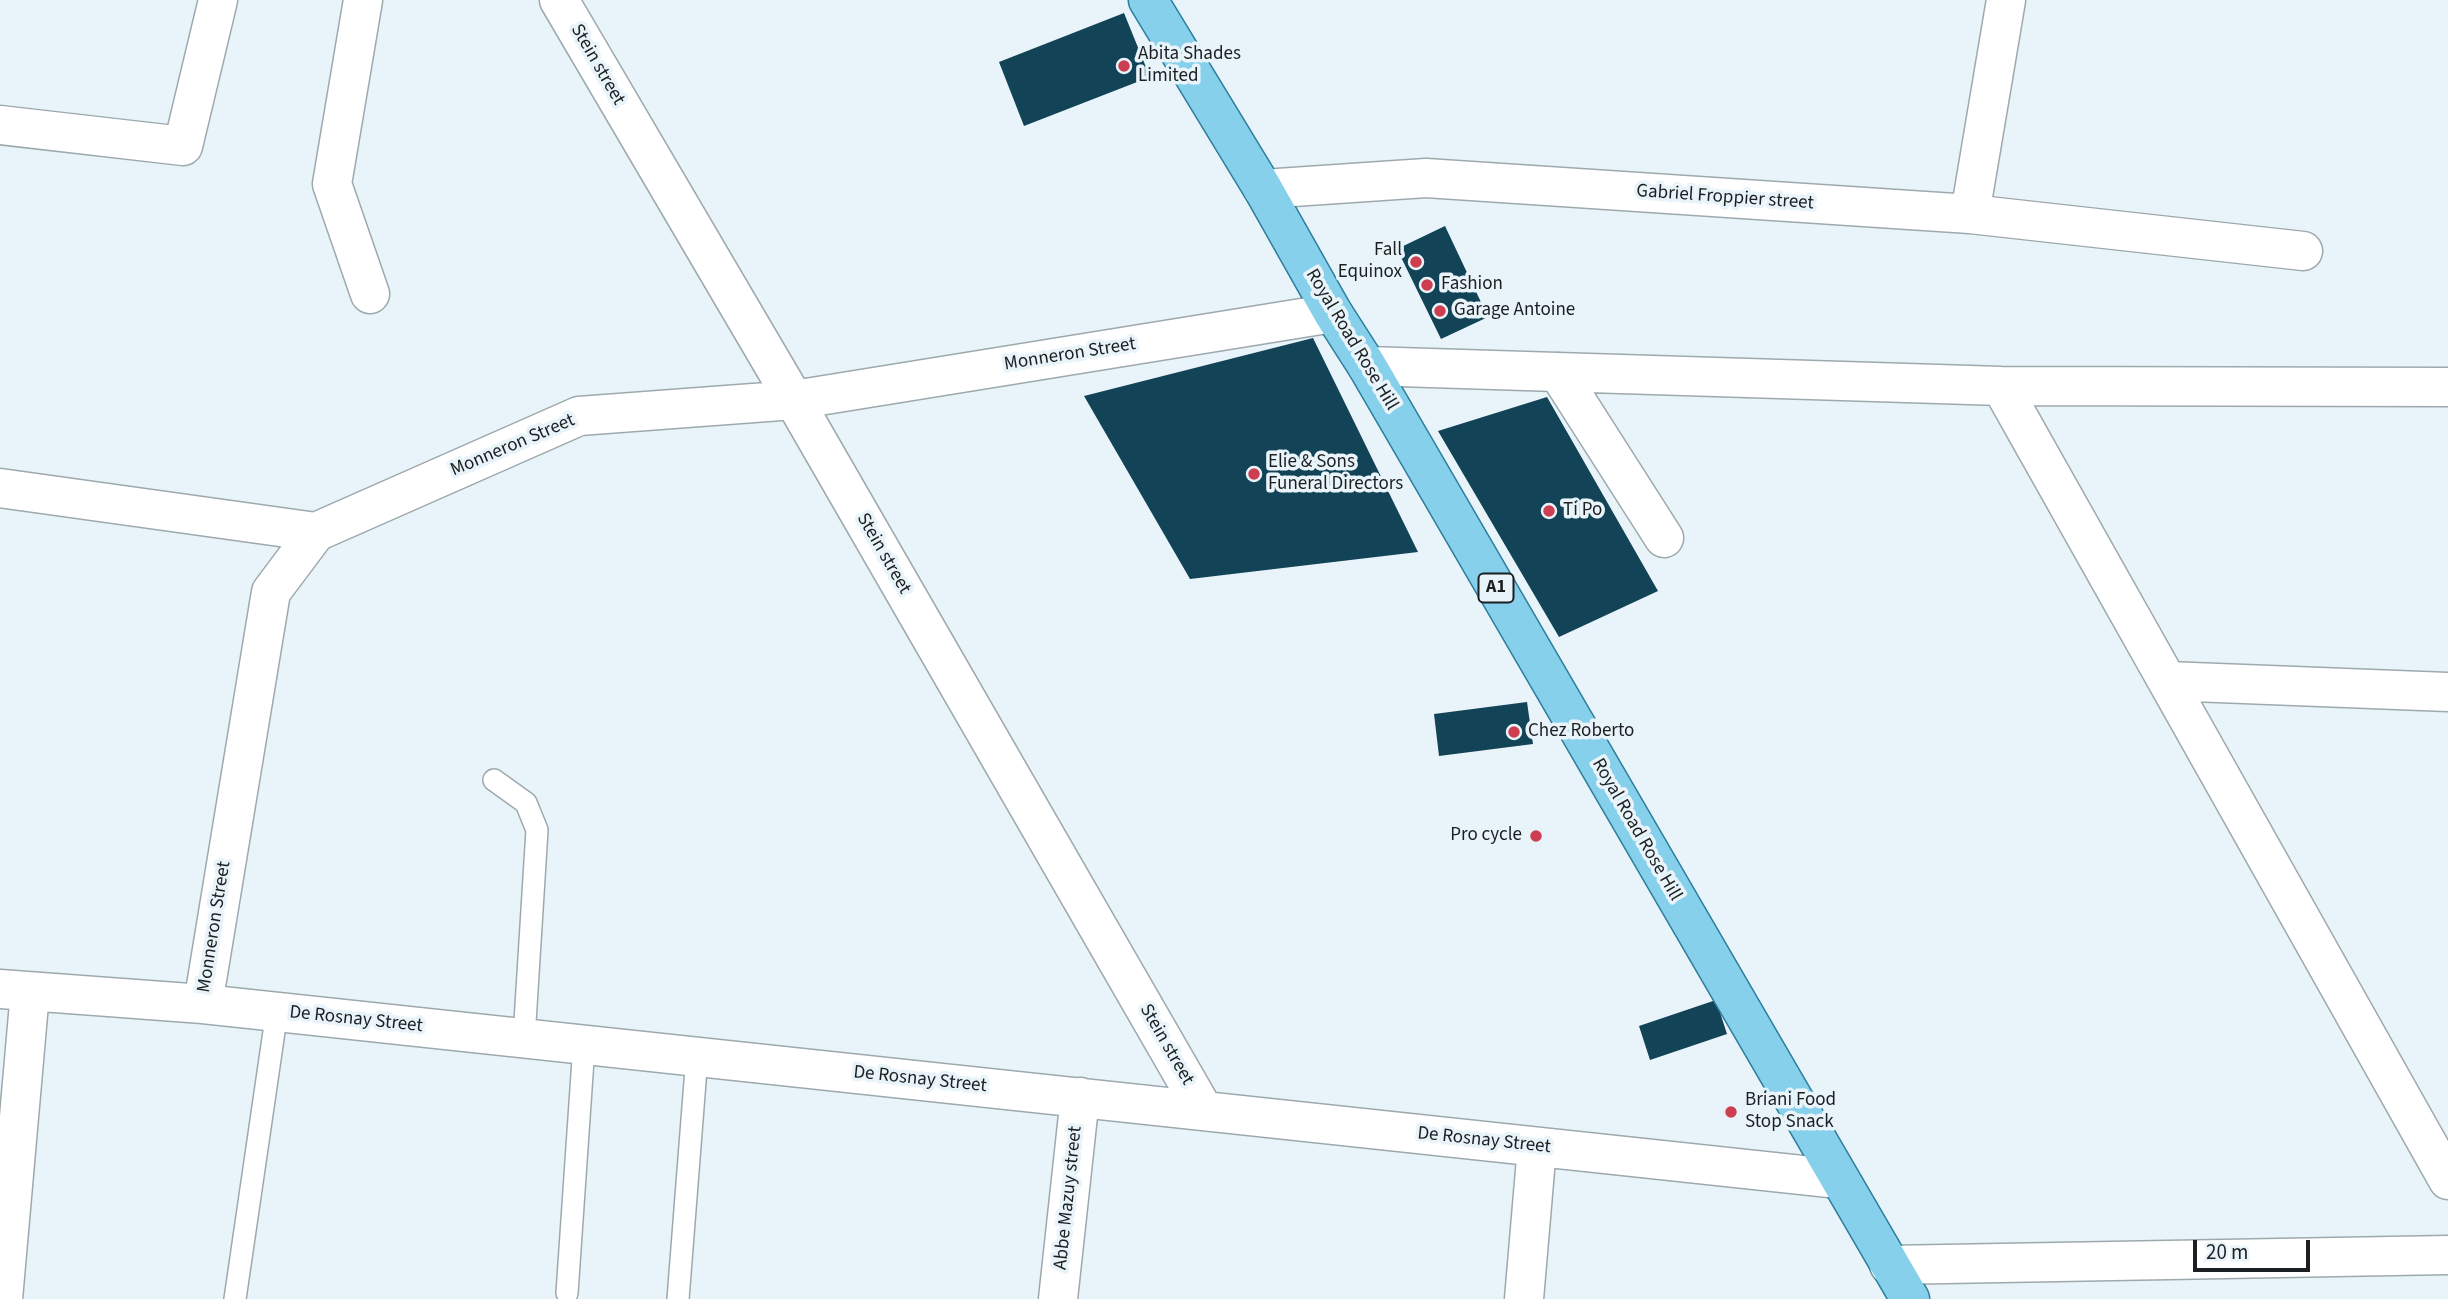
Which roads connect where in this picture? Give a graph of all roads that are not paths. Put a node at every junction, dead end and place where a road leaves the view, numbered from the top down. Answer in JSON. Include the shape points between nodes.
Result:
{"nodes":[{"id":1,"x":218,"y":0,"type":"edge"},
{"id":2,"x":363,"y":0,"type":"edge"},
{"id":3,"x":559,"y":0,"type":"edge"},
{"id":4,"x":1148,"y":0,"type":"edge"},
{"id":5,"x":2006,"y":0,"type":"edge"},
{"id":6,"x":0,"y":125,"type":"edge"},
{"id":7,"x":1263,"y":189,"type":"junction"},
{"id":8,"x":1970,"y":214,"type":"junction"},
{"id":9,"x":2303,"y":251,"type":"dead end"},
{"id":10,"x":370,"y":294,"type":"dead end"},
{"id":11,"x":1333,"y":313,"type":"junction"},
{"id":12,"x":1367,"y":366,"type":"junction"},
{"id":13,"x":1558,"y":372,"type":"junction"},
{"id":14,"x":2001,"y":386,"type":"junction"},
{"id":15,"x":2448,"y":387,"type":"edge"},
{"id":16,"x":794,"y":400,"type":"junction"},
{"id":17,"x":0,"y":488,"type":"edge"},
{"id":18,"x":317,"y":532,"type":"junction"},
{"id":19,"x":1664,"y":538,"type":"dead end"},
{"id":20,"x":2167,"y":681,"type":"junction"},
{"id":21,"x":2448,"y":692,"type":"edge"},
{"id":22,"x":494,"y":780,"type":"dead end"},
{"id":23,"x":15,"y":990,"type":"edge"},
{"id":24,"x":203,"y":1004,"type":"junction"},
{"id":25,"x":277,"y":1012,"type":"junction"},
{"id":26,"x":524,"y":1038,"type":"junction"},
{"id":27,"x":584,"y":1045,"type":"junction"},
{"id":28,"x":697,"y":1056,"type":"junction"},
{"id":29,"x":1080,"y":1097,"type":"junction"},
{"id":30,"x":1204,"y":1111,"type":"junction"},
{"id":31,"x":1537,"y":1147,"type":"junction"},
{"id":32,"x":1839,"y":1179,"type":"junction"},
{"id":33,"x":2448,"y":1180,"type":"edge"},
{"id":34,"x":2448,"y":1255,"type":"edge"},
{"id":35,"x":1889,"y":1265,"type":"junction"},
{"id":36,"x":567,"y":1293,"type":"dead end"},
{"id":37,"x":3,"y":1299,"type":"edge"},
{"id":38,"x":235,"y":1299,"type":"edge"},
{"id":39,"x":678,"y":1299,"type":"edge"},
{"id":40,"x":1058,"y":1299,"type":"edge"},
{"id":41,"x":1524,"y":1299,"type":"edge"},
{"id":42,"x":1910,"y":1299,"type":"edge"}],
"edges":[{"from":1,"to":6,"type":"street","via":[[183,146]]},
{"from":2,"to":10,"type":"street","via":[[332,184]]},
{"from":3,"to":16,"type":"street","name":"Stein street"},
{"from":4,"to":7,"type":"main road","name":"Royal Road Rose Hill","number":"A1"},
{"from":5,"to":8,"type":"street"},
{"from":7,"to":8,"type":"street","name":"Gabriel Froppier street","via":[[1426,178]]},
{"from":7,"to":11,"type":"main road","name":"Royal Road Rose Hill","number":"A1"},
{"from":8,"to":9,"type":"street","name":"Gabriel Froppier street"},
{"from":11,"to":12,"type":"main road","name":"Royal Road Rose Hill","number":"A1"},
{"from":11,"to":16,"type":"street","name":"Monneron Street"},
{"from":12,"to":13,"type":"street"},
{"from":12,"to":32,"type":"main road","name":"Royal Road Rose Hill","number":"A1"},
{"from":13,"to":14,"type":"street"},
{"from":13,"to":19,"type":"street"},
{"from":14,"to":15,"type":"street"},
{"from":14,"to":20,"type":"street"},
{"from":16,"to":18,"type":"street","name":"Monneron Street","via":[[579,416]]},
{"from":16,"to":30,"type":"street","name":"Stein street"},
{"from":17,"to":18,"type":"street"},
{"from":18,"to":24,"type":"street","name":"Monneron Street","via":[[271,592]]},
{"from":20,"to":21,"type":"street"},
{"from":20,"to":33,"type":"street"},
{"from":22,"to":26,"type":"lane","via":[[526,803],[537,830]]},
{"from":23,"to":24,"type":"street","name":"De Rosnay Street"},
{"from":23,"to":37,"type":"street"},
{"from":24,"to":25,"type":"street","name":"De Rosnay Street"},
{"from":25,"to":26,"type":"street","name":"De Rosnay Street"},
{"from":25,"to":38,"type":"lane"},
{"from":26,"to":27,"type":"street","name":"De Rosnay Street"},
{"from":27,"to":28,"type":"street","name":"De Rosnay Street"},
{"from":27,"to":36,"type":"lane"},
{"from":28,"to":29,"type":"street","name":"De Rosnay Street"},
{"from":28,"to":39,"type":"lane"},
{"from":29,"to":30,"type":"street","name":"De Rosnay Street"},
{"from":29,"to":40,"type":"street","name":"Abbe Mazuy street"},
{"from":30,"to":31,"type":"street","name":"De Rosnay Street"},
{"from":31,"to":32,"type":"street","name":"De Rosnay Street"},
{"from":31,"to":41,"type":"street"},
{"from":32,"to":35,"type":"main road","name":"Royal Road Rose Hill","number":"A1"},
{"from":34,"to":35,"type":"street"},
{"from":35,"to":42,"type":"main road","name":"Royal Road Rose Hill","number":"A1"}]}
